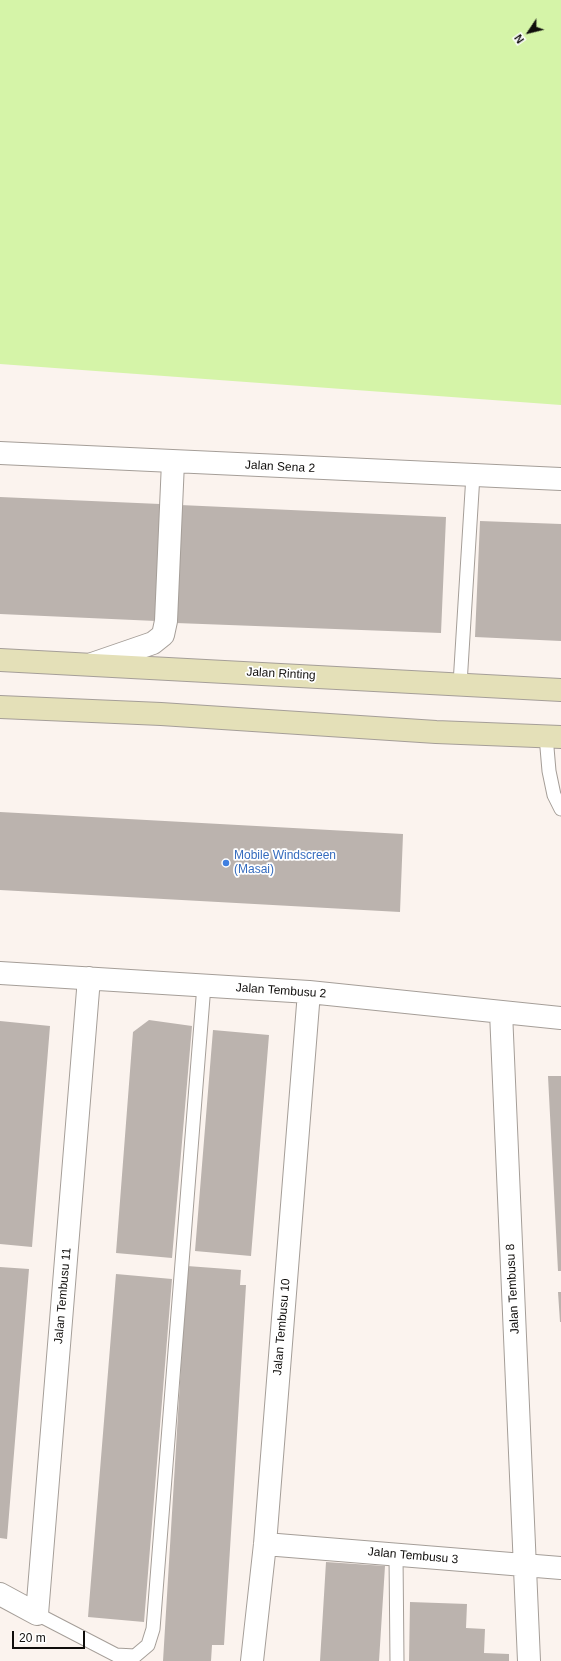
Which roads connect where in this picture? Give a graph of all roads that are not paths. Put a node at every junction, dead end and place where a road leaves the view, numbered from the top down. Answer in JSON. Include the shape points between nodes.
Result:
{"nodes":[{"id":1,"x":0,"y":453,"type":"edge"},
{"id":2,"x":173,"y":462,"type":"junction"},
{"id":3,"x":473,"y":475,"type":"junction"},
{"id":4,"x":561,"y":479,"type":"edge"},
{"id":5,"x":0,"y":660,"type":"edge"},
{"id":6,"x":92,"y":664,"type":"junction"},
{"id":7,"x":460,"y":684,"type":"junction"},
{"id":8,"x":561,"y":690,"type":"edge"},
{"id":9,"x":0,"y":707,"type":"edge"},
{"id":10,"x":553,"y":736,"type":"edge"},
{"id":11,"x":561,"y":809,"type":"edge"},
{"id":12,"x":0,"y":973,"type":"edge"},
{"id":13,"x":89,"y":978,"type":"junction"},
{"id":14,"x":204,"y":985,"type":"junction"},
{"id":15,"x":309,"y":992,"type":"junction"},
{"id":16,"x":501,"y":1012,"type":"junction"},
{"id":17,"x":561,"y":1018,"type":"edge"},
{"id":18,"x":265,"y":1544,"type":"junction"},
{"id":19,"x":396,"y":1555,"type":"junction"},
{"id":20,"x":526,"y":1565,"type":"junction"},
{"id":21,"x":561,"y":1568,"type":"edge"},
{"id":22,"x":0,"y":1594,"type":"edge"},
{"id":23,"x":37,"y":1614,"type":"junction"},
{"id":24,"x":252,"y":1661,"type":"edge"},
{"id":25,"x":396,"y":1661,"type":"edge"},
{"id":26,"x":529,"y":1661,"type":"edge"}],
"edges":[{"from":1,"to":2,"type":"street","name":"Jalan Sena 2"},
{"from":2,"to":3,"type":"street","name":"Jalan Sena 2"},
{"from":2,"to":6,"type":"street","via":[[166,621],[163,635],[153,643]]},
{"from":3,"to":4,"type":"street","name":"Jalan Sena 2"},
{"from":3,"to":7,"type":"lane"},
{"from":5,"to":6,"type":"main road","name":"Jalan Rinting"},
{"from":6,"to":7,"type":"main road","name":"Jalan Rinting"},
{"from":7,"to":8,"type":"main road","name":"Jalan Rinting"},
{"from":9,"to":10,"type":"main road","via":[[436,732]]},
{"from":10,"to":11,"type":"lane","via":[[549,771],[552,789]]},
{"from":12,"to":13,"type":"street","name":"Jalan Tembusu 2"},
{"from":13,"to":14,"type":"street","name":"Jalan Tembusu 2"},
{"from":13,"to":23,"type":"street","name":"Jalan Tembusu 11"},
{"from":14,"to":15,"type":"street","name":"Jalan Tembusu 2"},
{"from":14,"to":23,"type":"lane","via":[[153,1629],[148,1645],[135,1656],[116,1656]]},
{"from":15,"to":16,"type":"street","name":"Jalan Tembusu 2"},
{"from":15,"to":18,"type":"street","name":"Jalan Tembusu 10"},
{"from":16,"to":17,"type":"street","name":"Jalan Tembusu 2"},
{"from":16,"to":20,"type":"street","name":"Jalan Tembusu 8"},
{"from":18,"to":19,"type":"street","name":"Jalan Tembusu 3"},
{"from":18,"to":24,"type":"street","name":"Jalan Tembusu 10"},
{"from":19,"to":20,"type":"street","name":"Jalan Tembusu 3"},
{"from":19,"to":25,"type":"lane"},
{"from":20,"to":21,"type":"street","name":"Jalan Tembusu 3"},
{"from":20,"to":26,"type":"street","name":"Jalan Tembusu 8"},
{"from":22,"to":23,"type":"street"}]}
